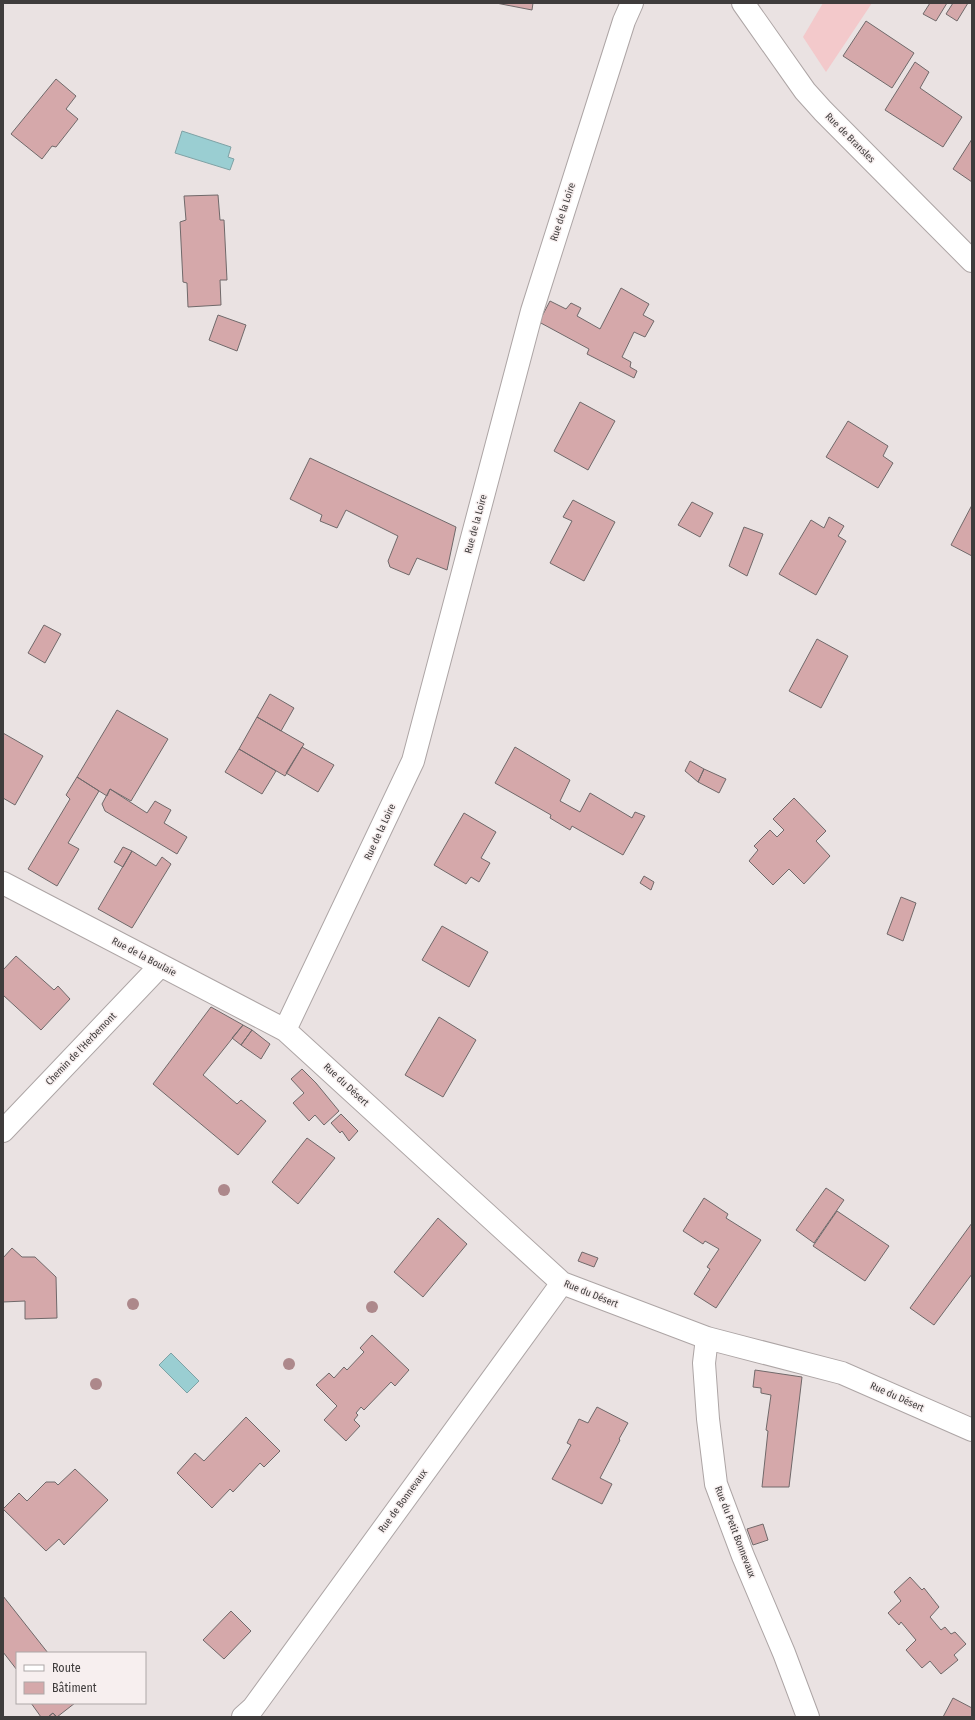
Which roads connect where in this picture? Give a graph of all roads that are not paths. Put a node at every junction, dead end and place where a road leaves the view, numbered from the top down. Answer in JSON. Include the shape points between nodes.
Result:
{"nodes":[{"id":1,"x":632,"y":3,"type":"edge"},
{"id":2,"x":743,"y":3,"type":"edge"},
{"id":3,"x":972,"y":261,"type":"edge"},
{"id":4,"x":3,"y":883,"type":"edge"},
{"id":5,"x":160,"y":966,"type":"junction"},
{"id":6,"x":285,"y":1030,"type":"junction"},
{"id":7,"x":3,"y":1131,"type":"edge"},
{"id":8,"x":562,"y":1283,"type":"junction"},
{"id":9,"x":707,"y":1338,"type":"junction"},
{"id":10,"x":972,"y":1430,"type":"edge"},
{"id":11,"x":243,"y":1717,"type":"edge"},
{"id":12,"x":808,"y":1717,"type":"edge"}],
"edges":[{"from":1,"to":6,"type":"street","name":"Rue de la Loire","via":[[624,21],[532,311],[413,761]]},
{"from":2,"to":3,"type":"street","name":"Rue de Bransles","via":[[823,111]]},
{"from":4,"to":5,"type":"street","name":"Rue de la Boulaie"},
{"from":5,"to":6,"type":"street","name":"Rue de la Boulaie"},
{"from":5,"to":7,"type":"street","name":"Chemin de l'Herbemont"},
{"from":6,"to":8,"type":"street","name":"Rue du Désert"},
{"from":8,"to":9,"type":"street","name":"Rue du Désert"},
{"from":8,"to":11,"type":"street","name":"Rue de Bonnevaux","via":[[253,1708]]},
{"from":9,"to":10,"type":"street","name":"Rue du Désert","via":[[842,1373]]},
{"from":9,"to":12,"type":"street","name":"Rue du Petit Bonnevaux","via":[[704,1363],[716,1484]]}]}
